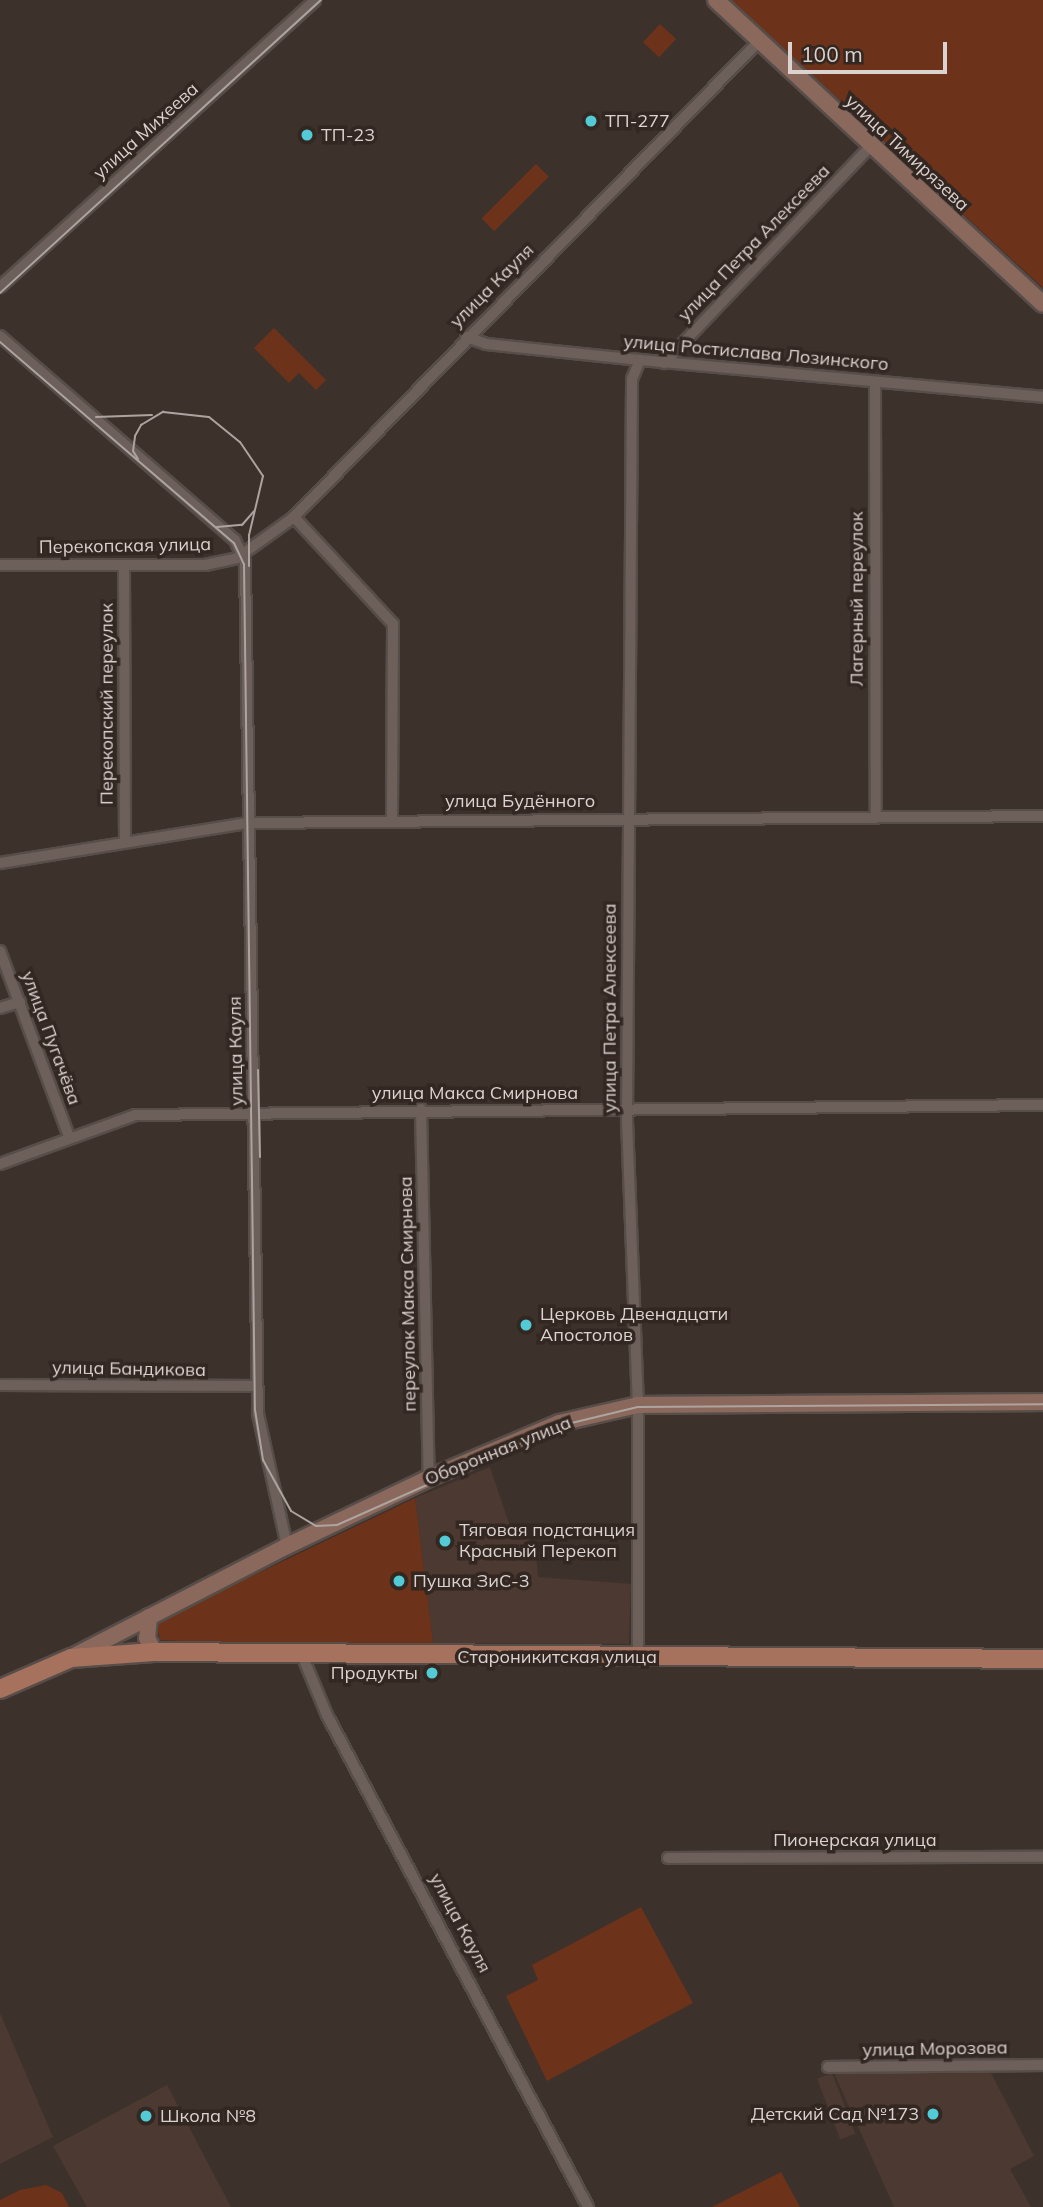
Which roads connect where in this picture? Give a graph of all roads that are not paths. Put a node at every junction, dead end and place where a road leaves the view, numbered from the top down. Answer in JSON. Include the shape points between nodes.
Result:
{"nodes":[{"id":1,"x":315,"y":0,"type":"edge"},
{"id":2,"x":716,"y":0,"type":"edge"},
{"id":3,"x":759,"y":41,"type":"junction"},
{"id":4,"x":870,"y":147,"type":"junction"},
{"id":5,"x":0,"y":288,"type":"edge"},
{"id":6,"x":1043,"y":304,"type":"edge"},
{"id":7,"x":0,"y":336,"type":"edge"},
{"id":8,"x":466,"y":337,"type":"junction"},
{"id":9,"x":640,"y":360,"type":"junction"},
{"id":10,"x":664,"y":363,"type":"junction"},
{"id":11,"x":875,"y":382,"type":"junction"},
{"id":12,"x":1043,"y":397,"type":"edge"},
{"id":13,"x":294,"y":517,"type":"junction"},
{"id":14,"x":244,"y":551,"type":"junction"},
{"id":15,"x":0,"y":565,"type":"edge"},
{"id":16,"x":124,"y":565,"type":"junction"},
{"id":17,"x":876,"y":815,"type":"junction"},
{"id":18,"x":1043,"y":816,"type":"edge"},
{"id":19,"x":629,"y":818,"type":"junction"},
{"id":20,"x":392,"y":820,"type":"junction"},
{"id":21,"x":248,"y":823,"type":"junction"},
{"id":22,"x":125,"y":842,"type":"junction"},
{"id":23,"x":0,"y":863,"type":"edge"},
{"id":24,"x":0,"y":951,"type":"edge"},
{"id":25,"x":20,"y":1002,"type":"junction"},
{"id":26,"x":0,"y":1008,"type":"edge"},
{"id":27,"x":1043,"y":1105,"type":"edge"},
{"id":28,"x":421,"y":1109,"type":"junction"},
{"id":29,"x":627,"y":1111,"type":"junction"},
{"id":30,"x":254,"y":1114,"type":"junction"},
{"id":31,"x":69,"y":1137,"type":"junction"},
{"id":32,"x":0,"y":1164,"type":"edge"},
{"id":33,"x":0,"y":1385,"type":"edge"},
{"id":34,"x":257,"y":1386,"type":"junction"},
{"id":35,"x":1043,"y":1402,"type":"edge"},
{"id":36,"x":638,"y":1405,"type":"junction"},
{"id":37,"x":429,"y":1478,"type":"junction"},
{"id":38,"x":287,"y":1546,"type":"junction"},
{"id":39,"x":149,"y":1617,"type":"junction"},
{"id":40,"x":154,"y":1652,"type":"junction"},
{"id":41,"x":302,"y":1655,"type":"junction"},
{"id":42,"x":638,"y":1657,"type":"junction"},
{"id":43,"x":71,"y":1658,"type":"junction"},
{"id":44,"x":1043,"y":1659,"type":"edge"},
{"id":45,"x":0,"y":1689,"type":"edge"},
{"id":46,"x":668,"y":1857,"type":"dead end"},
{"id":47,"x":1043,"y":1857,"type":"edge"},
{"id":48,"x":1043,"y":2065,"type":"edge"},
{"id":49,"x":828,"y":2067,"type":"dead end"},
{"id":50,"x":588,"y":2207,"type":"edge"}],
"edges":[{"from":1,"to":5,"type":"street","name":"улица Михеева"},
{"from":2,"to":3,"type":"main road","name":"улица Тимирязева"},
{"from":3,"to":4,"type":"main road","name":"улица Тимирязева"},
{"from":3,"to":8,"type":"street","name":"улица Кауля"},
{"from":4,"to":6,"type":"main road","name":"улица Тимирязева"},
{"from":4,"to":10,"type":"street","name":"улица Петра Алексеева"},
{"from":7,"to":14,"type":"street"},
{"from":8,"to":9,"type":"street","name":"улица Ростислава Лозинского","via":[[486,344]]},
{"from":8,"to":13,"type":"street","name":"улица Кауля"},
{"from":9,"to":10,"type":"street","name":"улица Ростислава Лозинского"},
{"from":9,"to":19,"type":"street","name":"улица Петра Алексеева","via":[[632,379]]},
{"from":10,"to":11,"type":"street","name":"улица Ростислава Лозинского"},
{"from":11,"to":12,"type":"street","name":"улица Ростислава Лозинского"},
{"from":11,"to":17,"type":"street","name":"Лагерный переулок"},
{"from":13,"to":14,"type":"street","name":"улица Кауля"},
{"from":13,"to":20,"type":"street","via":[[393,624]]},
{"from":14,"to":16,"type":"street","name":"Перекопская улица","via":[[205,565]]},
{"from":14,"to":21,"type":"street","name":"улица Кауля"},
{"from":15,"to":16,"type":"street","name":"Перекопская улица"},
{"from":16,"to":22,"type":"street","name":"Перекопский переулок"},
{"from":17,"to":18,"type":"street","name":"улица Будённого"},
{"from":17,"to":19,"type":"street","name":"улица Будённого"},
{"from":19,"to":20,"type":"street","name":"улица Будённого"},
{"from":19,"to":29,"type":"street","name":"улица Петра Алексеева"},
{"from":20,"to":21,"type":"street","name":"улица Будённого"},
{"from":21,"to":22,"type":"street","name":"улица Будённого"},
{"from":21,"to":30,"type":"street","name":"улица Кауля"},
{"from":22,"to":23,"type":"street","name":"улица Будённого"},
{"from":24,"to":25,"type":"street","name":"улица Пугачёва"},
{"from":25,"to":26,"type":"street"},
{"from":25,"to":31,"type":"street","name":"улица Пугачёва"},
{"from":27,"to":29,"type":"street","name":"улица Макса Смирнова"},
{"from":28,"to":29,"type":"street","name":"улица Макса Смирнова"},
{"from":28,"to":30,"type":"street","name":"улица Макса Смирнова"},
{"from":28,"to":37,"type":"street","name":"переулок Макса Смирнова"},
{"from":29,"to":36,"type":"street","name":"улица Петра Алексеева"},
{"from":30,"to":31,"type":"street","name":"улица Макса Смирнова","via":[[135,1115]]},
{"from":30,"to":34,"type":"street","name":"улица Кауля"},
{"from":31,"to":32,"type":"street","name":"улица Макса Смирнова"},
{"from":33,"to":34,"type":"street","name":"улица Бандикова"},
{"from":34,"to":38,"type":"street","name":"улица Кауля","via":[[262,1445]]},
{"from":35,"to":36,"type":"main road","name":"Оборонная улица"},
{"from":36,"to":37,"type":"main road","name":"Оборонная улица","via":[[559,1423]]},
{"from":36,"to":42,"type":"street","name":"улица Петра Алексеева"},
{"from":37,"to":38,"type":"main road","name":"Оборонная улица"},
{"from":38,"to":39,"type":"main road","name":"Оборонная улица"},
{"from":39,"to":40,"type":"main road","via":[[147,1638]]},
{"from":39,"to":43,"type":"main road","name":"Оборонная улица"},
{"from":40,"to":41,"type":"main road","name":"Староникитская улица"},
{"from":40,"to":43,"type":"main road","name":"Староникитская улица"},
{"from":41,"to":42,"type":"main road","name":"Староникитская улица"},
{"from":41,"to":50,"type":"street","name":"улица Кауля","via":[[327,1714]]},
{"from":42,"to":44,"type":"main road","name":"Староникитская улица"},
{"from":43,"to":45,"type":"main road","name":"Оборонная улица"},
{"from":46,"to":47,"type":"street","name":"Пионерская улица"},
{"from":48,"to":49,"type":"street","name":"улица Морозова"}]}
